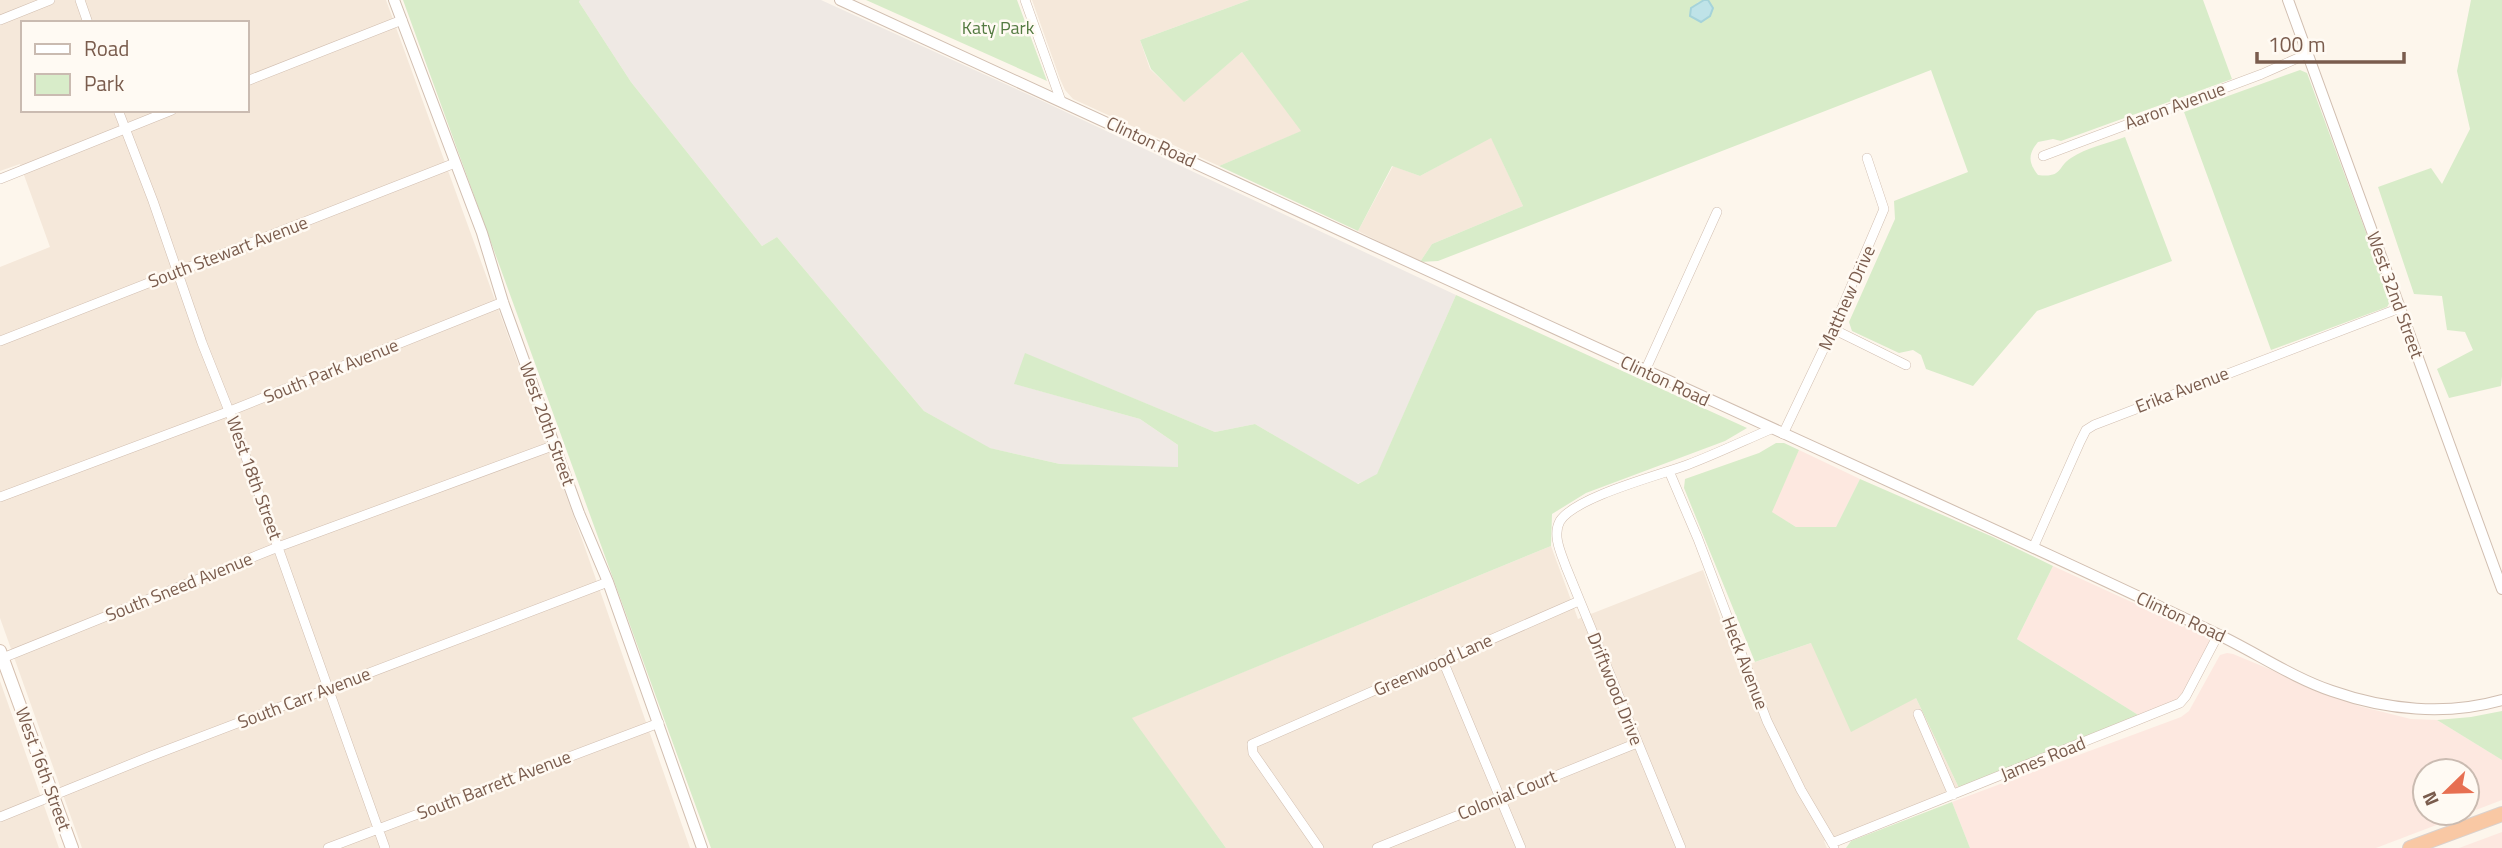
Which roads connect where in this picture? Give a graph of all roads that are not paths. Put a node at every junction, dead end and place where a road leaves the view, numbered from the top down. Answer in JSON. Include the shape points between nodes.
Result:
{"nodes":[{"id":1,"x":50,"y":0,"type":"edge"},
{"id":2,"x":80,"y":0,"type":"edge"},
{"id":3,"x":394,"y":0,"type":"edge"},
{"id":4,"x":840,"y":0,"type":"edge"},
{"id":5,"x":1025,"y":0,"type":"edge"},
{"id":6,"x":2288,"y":0,"type":"edge"},
{"id":7,"x":0,"y":20,"type":"edge"},
{"id":8,"x":401,"y":20,"type":"junction"},
{"id":9,"x":87,"y":21,"type":"edge"},
{"id":10,"x":2307,"y":54,"type":"junction"},
{"id":11,"x":248,"y":81,"type":"edge"},
{"id":12,"x":1061,"y":101,"type":"junction"},
{"id":13,"x":119,"y":112,"type":"edge"},
{"id":14,"x":167,"y":112,"type":"edge"},
{"id":15,"x":125,"y":129,"type":"junction"},
{"id":16,"x":2043,"y":156,"type":"dead end"},
{"id":17,"x":1867,"y":158,"type":"dead end"},
{"id":18,"x":455,"y":163,"type":"junction"},
{"id":19,"x":0,"y":179,"type":"edge"},
{"id":20,"x":1717,"y":212,"type":"dead end"},
{"id":21,"x":177,"y":272,"type":"junction"},
{"id":22,"x":503,"y":302,"type":"junction"},
{"id":23,"x":2400,"y":307,"type":"junction"},
{"id":24,"x":1833,"y":329,"type":"junction"},
{"id":25,"x":0,"y":341,"type":"edge"},
{"id":26,"x":1906,"y":365,"type":"dead end"},
{"id":27,"x":1645,"y":371,"type":"junction"},
{"id":28,"x":230,"y":411,"type":"junction"},
{"id":29,"x":1771,"y":429,"type":"junction"},
{"id":30,"x":1783,"y":435,"type":"junction"},
{"id":31,"x":555,"y":445,"type":"junction"},
{"id":32,"x":1669,"y":471,"type":"junction"},
{"id":33,"x":0,"y":497,"type":"edge"},
{"id":34,"x":278,"y":547,"type":"junction"},
{"id":35,"x":2033,"y":548,"type":"junction"},
{"id":36,"x":608,"y":582,"type":"junction"},
{"id":37,"x":2502,"y":589,"type":"edge"},
{"id":38,"x":1579,"y":601,"type":"junction"},
{"id":39,"x":2218,"y":635,"type":"junction"},
{"id":40,"x":1,"y":656,"type":"edge"},
{"id":41,"x":1443,"y":661,"type":"junction"},
{"id":42,"x":328,"y":688,"type":"junction"},
{"id":43,"x":2502,"y":700,"type":"edge"},
{"id":44,"x":1918,"y":714,"type":"dead end"},
{"id":45,"x":659,"y":723,"type":"junction"},
{"id":46,"x":1637,"y":743,"type":"junction"},
{"id":47,"x":1953,"y":795,"type":"junction"},
{"id":48,"x":53,"y":796,"type":"junction"},
{"id":49,"x":1500,"y":798,"type":"junction"},
{"id":50,"x":2502,"y":814,"type":"edge"},
{"id":51,"x":0,"y":817,"type":"edge"},
{"id":52,"x":378,"y":829,"type":"junction"},
{"id":53,"x":1834,"y":846,"type":"edge"},
{"id":54,"x":72,"y":848,"type":"edge"},
{"id":55,"x":328,"y":848,"type":"edge"},
{"id":56,"x":385,"y":848,"type":"edge"},
{"id":57,"x":702,"y":848,"type":"edge"},
{"id":58,"x":1320,"y":848,"type":"edge"},
{"id":59,"x":1377,"y":848,"type":"edge"},
{"id":60,"x":1521,"y":848,"type":"edge"},
{"id":61,"x":1681,"y":848,"type":"edge"},
{"id":62,"x":2410,"y":848,"type":"edge"}],
"edges":[{"from":1,"to":7,"type":"street"},
{"from":2,"to":9,"type":"street"},
{"from":3,"to":8,"type":"street","name":"West 20th Street"},
{"from":4,"to":12,"type":"street","name":"Clinton Road"},
{"from":5,"to":12,"type":"street"},
{"from":6,"to":10,"type":"street","name":"West 32nd Street"},
{"from":8,"to":11,"type":"street"},
{"from":8,"to":18,"type":"street","name":"West 20th Street"},
{"from":10,"to":16,"type":"street","name":"Aaron Avenue"},
{"from":10,"to":23,"type":"street","name":"West 32nd Street"},
{"from":12,"to":27,"type":"street","name":"Clinton Road"},
{"from":13,"to":15,"type":"street","name":"West 18th Street"},
{"from":14,"to":15,"type":"street"},
{"from":15,"to":19,"type":"street"},
{"from":15,"to":21,"type":"street","name":"West 18th Street"},
{"from":17,"to":24,"type":"street","name":"Matthew Drive","via":[[1884,209]]},
{"from":18,"to":21,"type":"street","name":"South Stewart Avenue"},
{"from":18,"to":22,"type":"street","name":"West 20th Street"},
{"from":20,"to":27,"type":"street"},
{"from":21,"to":25,"type":"street","name":"South Stewart Avenue"},
{"from":21,"to":28,"type":"street","name":"West 18th Street"},
{"from":22,"to":28,"type":"street","name":"South Park Avenue"},
{"from":22,"to":31,"type":"street","name":"West 20th Street"},
{"from":23,"to":35,"type":"street","name":"Erika Avenue","via":[[2086,430]]},
{"from":23,"to":37,"type":"street","name":"West 32nd Street"},
{"from":24,"to":26,"type":"street"},
{"from":24,"to":30,"type":"street","name":"Matthew Drive"},
{"from":27,"to":29,"type":"street","name":"Clinton Road"},
{"from":28,"to":33,"type":"street","name":"South Park Avenue"},
{"from":28,"to":34,"type":"street","name":"West 18th Street"},
{"from":29,"to":30,"type":"street","name":"Clinton Road"},
{"from":29,"to":32,"type":"street"},
{"from":30,"to":35,"type":"street","name":"Clinton Road"},
{"from":31,"to":34,"type":"street","name":"South Sneed Avenue"},
{"from":31,"to":36,"type":"street","name":"West 20th Street"},
{"from":32,"to":38,"type":"street","name":"Driftwood Drive","via":[[1626,485],[1566,515],[1558,528],[1559,548]]},
{"from":32,"to":53,"type":"street","name":"Heck Avenue","via":[[1767,721]]},
{"from":34,"to":40,"type":"street","name":"South Sneed Avenue"},
{"from":34,"to":42,"type":"street","name":"West 18th Street"},
{"from":35,"to":39,"type":"street","name":"Clinton Road"},
{"from":36,"to":42,"type":"street","name":"South Carr Avenue"},
{"from":36,"to":45,"type":"street","name":"West 20th Street"},
{"from":38,"to":41,"type":"street","name":"Greenwood Lane"},
{"from":38,"to":46,"type":"street","name":"Driftwood Drive"},
{"from":39,"to":43,"type":"street","name":"Clinton Road","via":[[2328,690],[2385,707],[2483,706]]},
{"from":39,"to":47,"type":"street","name":"James Road","via":[[2180,703]]},
{"from":40,"to":48,"type":"main road","name":"West 16th Street"},
{"from":41,"to":49,"type":"street"},
{"from":41,"to":58,"type":"street","name":"Greenwood Lane","via":[[1251,744]]},
{"from":42,"to":48,"type":"street","name":"South Carr Avenue"},
{"from":42,"to":52,"type":"street","name":"West 18th Street"},
{"from":44,"to":47,"type":"street"},
{"from":45,"to":52,"type":"street","name":"South Barrett Avenue"},
{"from":45,"to":57,"type":"street","name":"West 20th Street"},
{"from":46,"to":49,"type":"street","name":"Colonial Court"},
{"from":46,"to":61,"type":"street","name":"Driftwood Drive"},
{"from":47,"to":53,"type":"street","name":"James Road"},
{"from":48,"to":51,"type":"street","name":"South Carr Avenue"},
{"from":48,"to":54,"type":"main road","name":"West 16th Street"},
{"from":49,"to":59,"type":"street","name":"Colonial Court"},
{"from":49,"to":60,"type":"street"},
{"from":50,"to":62,"type":"highway"},
{"from":52,"to":55,"type":"street","name":"South Barrett Avenue"},
{"from":52,"to":56,"type":"street","name":"West 18th Street"}]}
